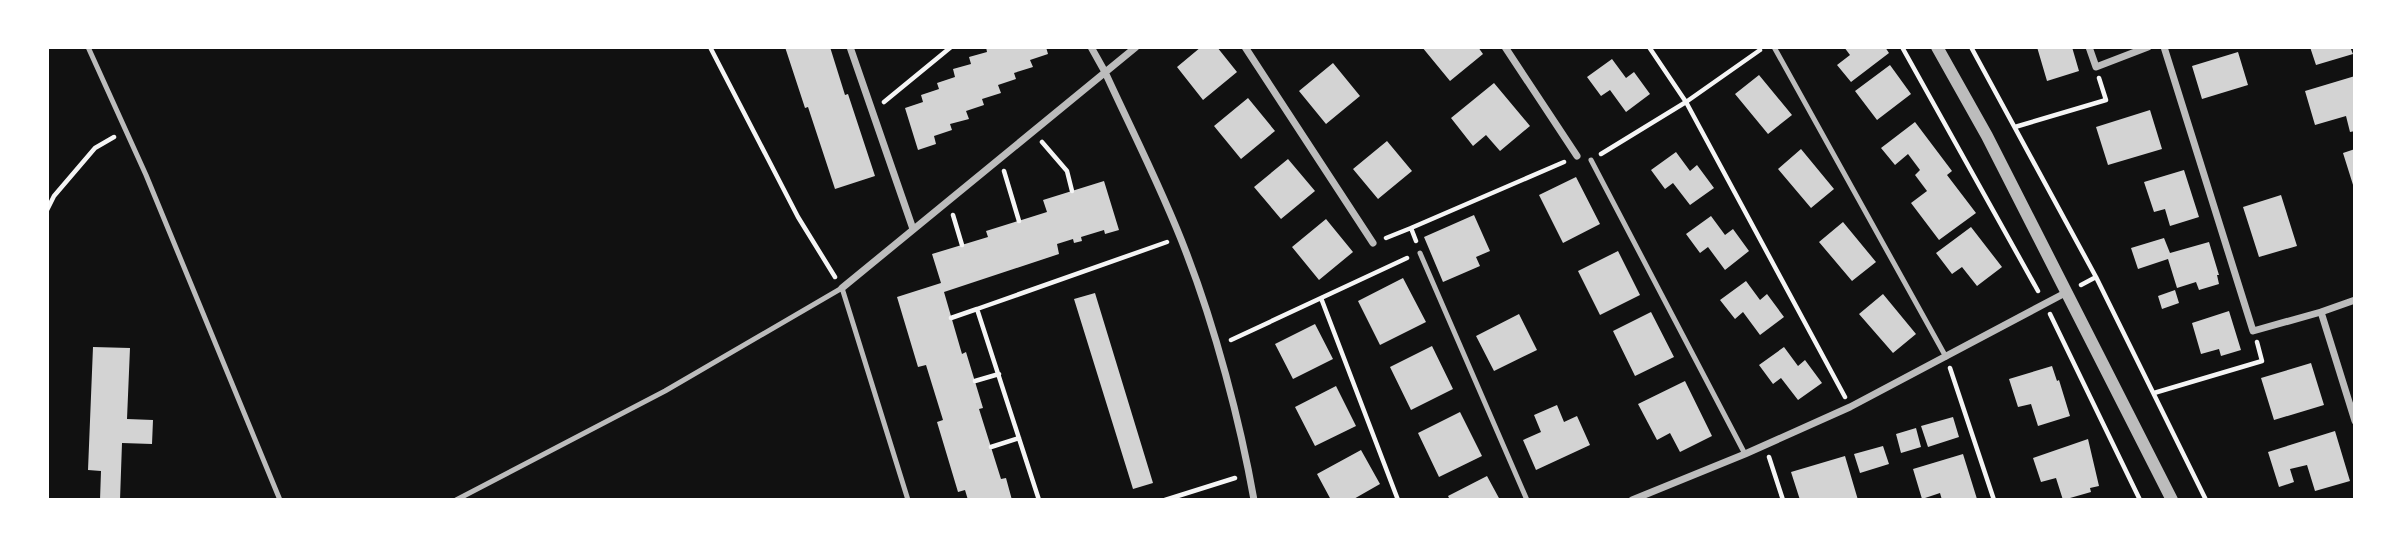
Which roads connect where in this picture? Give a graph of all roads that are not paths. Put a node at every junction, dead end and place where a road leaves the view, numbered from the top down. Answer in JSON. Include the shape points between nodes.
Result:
{"nodes":[{"id":1,"x":88,"y":47,"type":"edge"},
{"id":2,"x":850,"y":47,"type":"edge"},
{"id":3,"x":1091,"y":47,"type":"edge"},
{"id":4,"x":1136,"y":47,"type":"edge"},
{"id":5,"x":1245,"y":47,"type":"edge"},
{"id":6,"x":1505,"y":47,"type":"edge"},
{"id":7,"x":1774,"y":47,"type":"edge"},
{"id":8,"x":1937,"y":47,"type":"edge"},
{"id":9,"x":2089,"y":47,"type":"edge"},
{"id":10,"x":2148,"y":47,"type":"edge"},
{"id":11,"x":2164,"y":47,"type":"edge"},
{"id":12,"x":1105,"y":72,"type":"junction"},
{"id":13,"x":1577,"y":156,"type":"road end"},
{"id":14,"x":1591,"y":160,"type":"road end"},
{"id":15,"x":913,"y":229,"type":"junction"},
{"id":16,"x":1373,"y":243,"type":"road end"},
{"id":17,"x":1420,"y":253,"type":"road end"},
{"id":18,"x":842,"y":288,"type":"junction"},
{"id":19,"x":2067,"y":292,"type":"junction"},
{"id":20,"x":2355,"y":300,"type":"edge"},
{"id":21,"x":2321,"y":312,"type":"junction"},
{"id":22,"x":1946,"y":357,"type":"junction"},
{"id":23,"x":2355,"y":421,"type":"edge"},
{"id":24,"x":1745,"y":454,"type":"junction"},
{"id":25,"x":280,"y":500,"type":"edge"},
{"id":26,"x":456,"y":500,"type":"edge"},
{"id":27,"x":908,"y":500,"type":"edge"},
{"id":28,"x":1254,"y":500,"type":"edge"},
{"id":29,"x":1527,"y":500,"type":"edge"},
{"id":30,"x":1632,"y":500,"type":"edge"},
{"id":31,"x":2172,"y":500,"type":"edge"}],
"edges":[{"from":1,"to":25,"type":"lane"},
{"from":2,"to":15,"type":"street"},
{"from":3,"to":12,"type":"street"},
{"from":4,"to":12,"type":"street"},
{"from":5,"to":16,"type":"street"},
{"from":6,"to":13,"type":"street"},
{"from":7,"to":22,"type":"lane"},
{"from":8,"to":19,"type":"street"},
{"from":9,"to":10,"type":"street","via":[[2096,67]]},
{"from":11,"to":21,"type":"street","via":[[2253,331]]},
{"from":12,"to":15,"type":"street"},
{"from":12,"to":28,"type":"street","via":[[1180,237],[1217,347]]},
{"from":14,"to":24,"type":"lane"},
{"from":15,"to":18,"type":"street"},
{"from":17,"to":29,"type":"lane"},
{"from":18,"to":26,"type":"lane","via":[[665,391]]},
{"from":18,"to":27,"type":"lane"},
{"from":19,"to":22,"type":"street"},
{"from":19,"to":31,"type":"street"},
{"from":20,"to":21,"type":"street"},
{"from":21,"to":23,"type":"street"},
{"from":22,"to":24,"type":"street"},
{"from":24,"to":30,"type":"street"}]}
